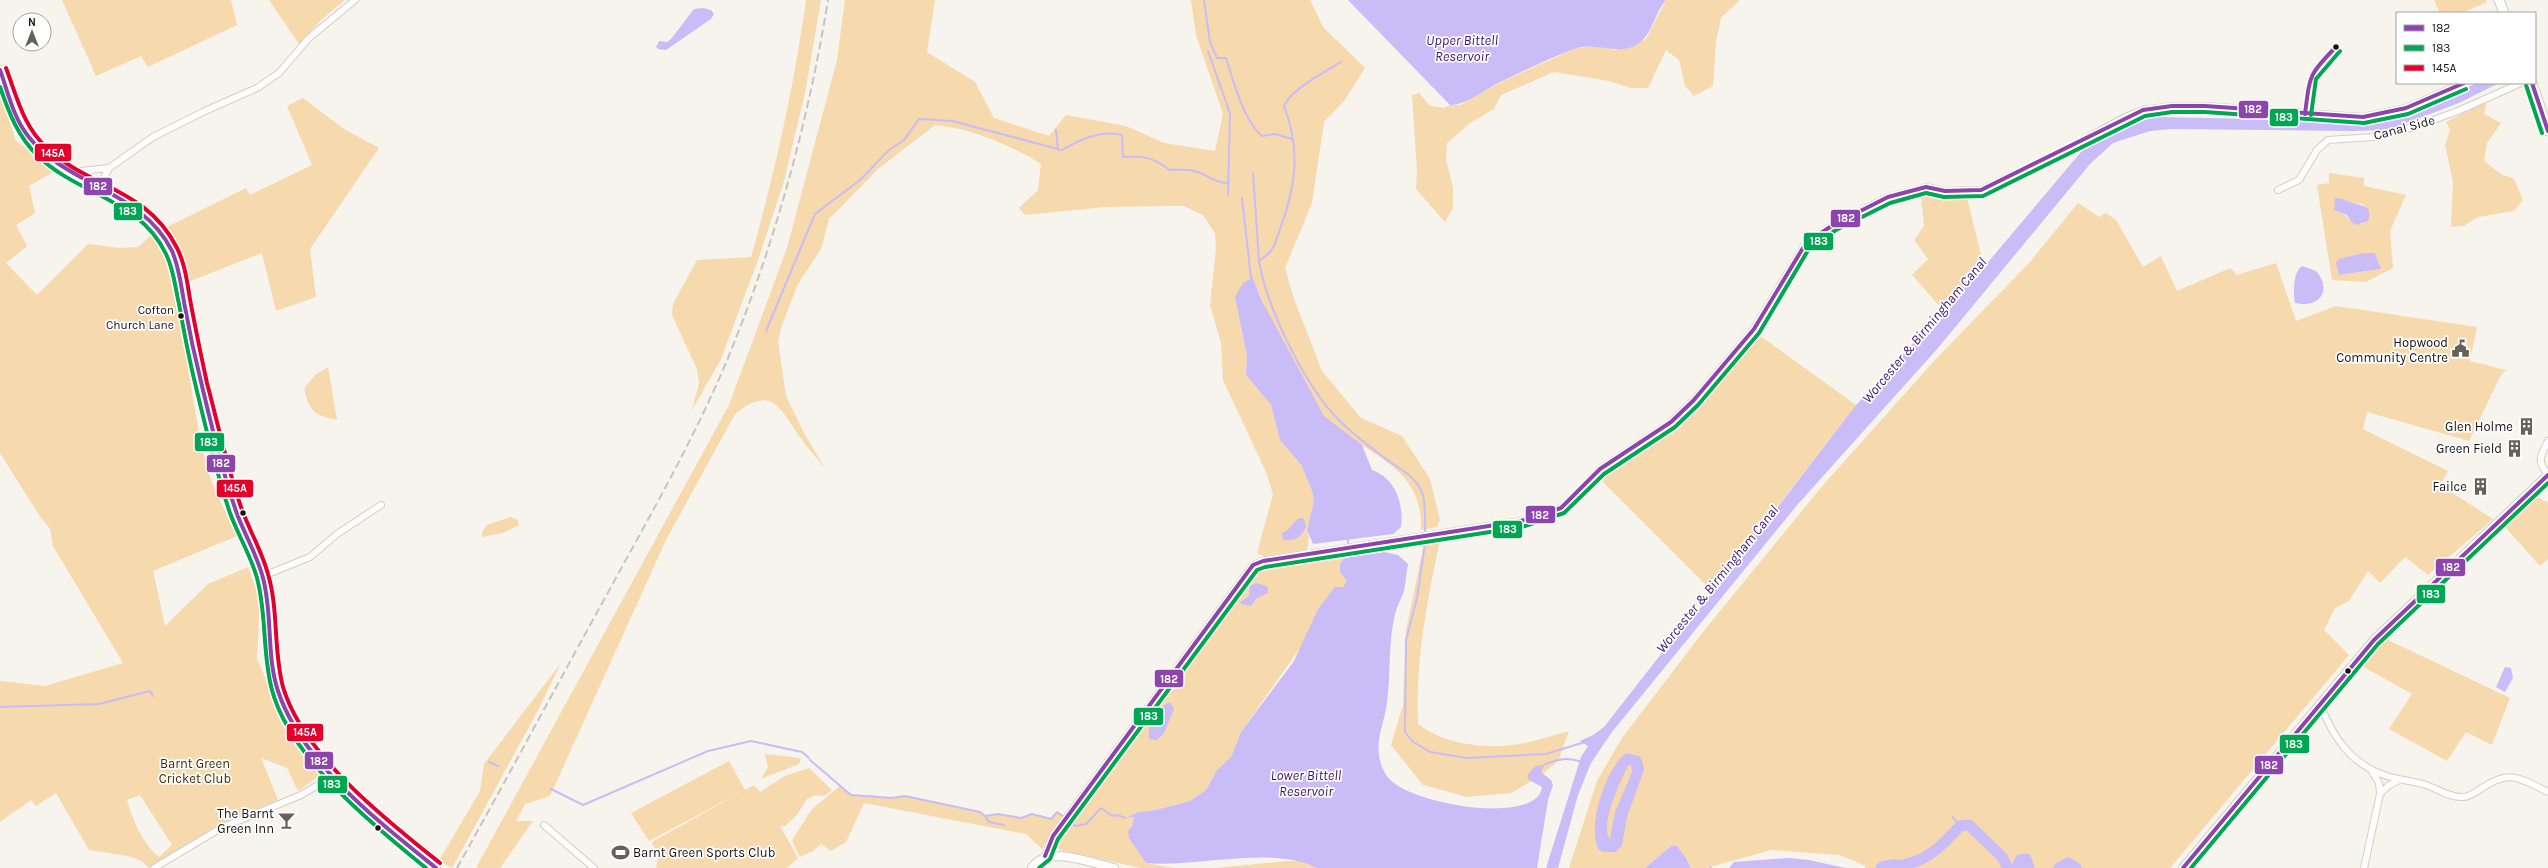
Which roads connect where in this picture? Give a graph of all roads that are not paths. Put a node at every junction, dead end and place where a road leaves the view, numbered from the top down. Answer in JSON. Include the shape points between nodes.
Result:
{"nodes":[{"id":1,"x":355,"y":0,"type":"edge"},
{"id":2,"x":2499,"y":0,"type":"edge"},
{"id":3,"x":2504,"y":12,"type":"edge"},
{"id":4,"x":0,"y":70,"type":"edge"},
{"id":5,"x":2462,"y":84,"type":"edge"},
{"id":6,"x":2520,"y":84,"type":"edge"},
{"id":7,"x":2532,"y":84,"type":"edge"},
{"id":8,"x":2548,"y":131,"type":"edge"},
{"id":9,"x":108,"y":168,"type":"junction"},
{"id":10,"x":72,"y":172,"type":"junction"},
{"id":11,"x":100,"y":185,"type":"junction"},
{"id":12,"x":2278,"y":190,"type":"dead end"},
{"id":13,"x":2548,"y":441,"type":"edge"},
{"id":14,"x":2548,"y":475,"type":"edge"},
{"id":15,"x":380,"y":505,"type":"dead end"},
{"id":16,"x":263,"y":576,"type":"junction"},
{"id":17,"x":2320,"y":704,"type":"junction"},
{"id":18,"x":2371,"y":770,"type":"junction"},
{"id":19,"x":335,"y":775,"type":"junction"},
{"id":20,"x":2400,"y":780,"type":"junction"},
{"id":21,"x":2548,"y":792,"type":"edge"},
{"id":22,"x":2380,"y":794,"type":"junction"},
{"id":23,"x":544,"y":825,"type":"dead end"},
{"id":24,"x":1045,"y":856,"type":"junction"},
{"id":25,"x":154,"y":868,"type":"edge"},
{"id":26,"x":435,"y":868,"type":"edge"},
{"id":27,"x":594,"y":868,"type":"edge"},
{"id":28,"x":1032,"y":868,"type":"edge"},
{"id":29,"x":1114,"y":868,"type":"edge"},
{"id":30,"x":2183,"y":868,"type":"edge"},
{"id":31,"x":2364,"y":868,"type":"edge"}],
"edges":[{"from":1,"to":9,"type":"street","via":[[309,38],[279,72],[257,88],[153,138]]},
{"from":2,"to":3,"type":"highway"},
{"from":4,"to":10,"type":"main road","via":[[17,119],[29,138],[45,154]]},
{"from":5,"to":24,"type":"street","via":[[2406,108],[2363,117],[2205,106],[2172,106],[2143,110],[1981,190],[1945,191],[1926,187],[1888,197],[1833,225],[1806,244],[1754,329],[1693,401],[1671,422],[1600,469],[1561,508],[1521,521],[1432,533],[1254,565],[1053,836]]},
{"from":6,"to":12,"type":"street","name":"Canal Side","via":[[2414,127],[2373,137],[2328,140],[2318,150],[2299,180]]},
{"from":7,"to":8,"type":"highway"},
{"from":9,"to":10,"type":"street"},
{"from":9,"to":11,"type":"street"},
{"from":10,"to":11,"type":"main road"},
{"from":11,"to":16,"type":"main road","via":[[121,196],[147,215],[170,247],[178,266],[200,377],[222,467],[236,512]]},
{"from":13,"to":14,"type":"street","via":[[2539,458],[2540,465]]},
{"from":14,"to":17,"type":"main road","via":[[2374,640]]},
{"from":15,"to":16,"type":"street","via":[[337,534],[310,557]]},
{"from":16,"to":19,"type":"main road","via":[[271,613],[272,659],[278,692],[293,724]]},
{"from":17,"to":18,"type":"street","via":[[2336,739]]},
{"from":17,"to":30,"type":"main road"},
{"from":18,"to":20,"type":"street"},
{"from":18,"to":22,"type":"street","via":[[2379,783]]},
{"from":19,"to":25,"type":"street","via":[[301,794],[221,828]]},
{"from":19,"to":26,"type":"main road","via":[[389,830]]},
{"from":20,"to":21,"type":"street","via":[[2425,785],[2463,798],[2493,780],[2505,776]]},
{"from":20,"to":22,"type":"street"},
{"from":22,"to":31,"type":"street"},
{"from":23,"to":27,"type":"street"},
{"from":24,"to":28,"type":"main road"},
{"from":24,"to":29,"type":"main road","via":[[1057,855]]}]}
